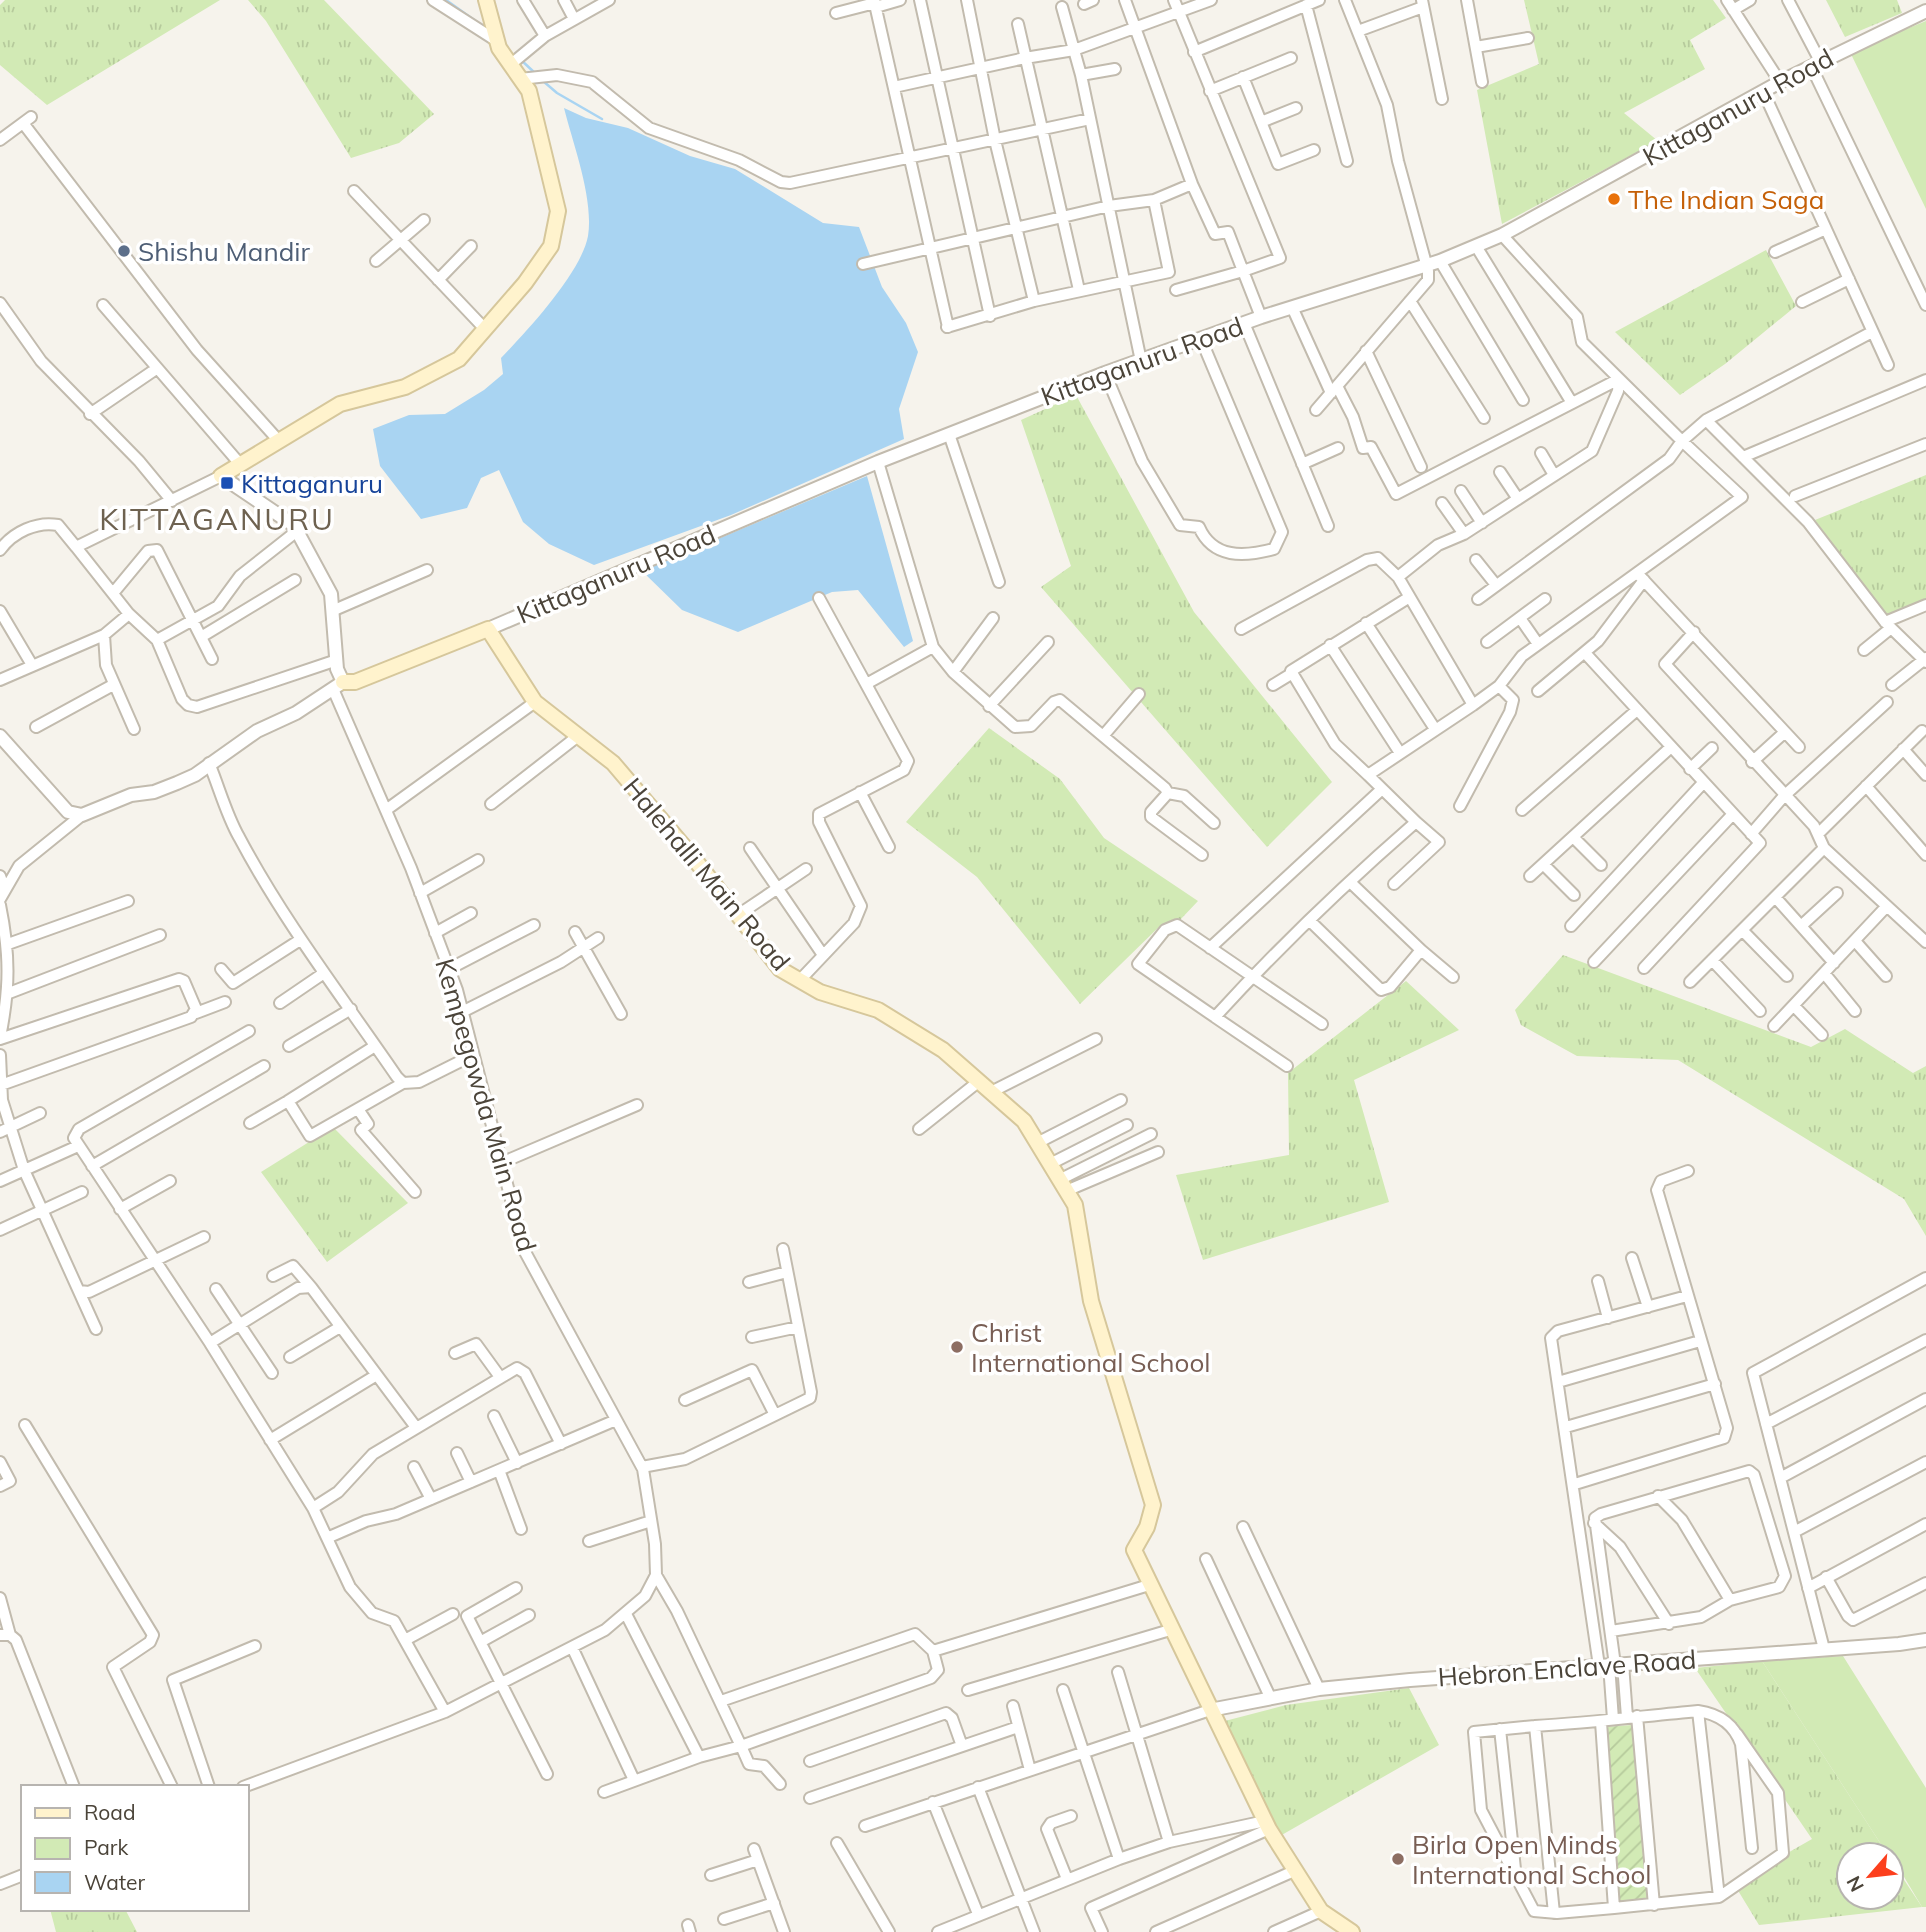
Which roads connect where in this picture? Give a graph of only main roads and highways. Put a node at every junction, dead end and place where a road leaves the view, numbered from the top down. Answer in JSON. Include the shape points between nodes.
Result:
{"nodes":[{"id":1,"x":486,"y":0,"type":"edge"},
{"id":2,"x":221,"y":476,"type":"road end"},
{"id":3,"x":488,"y":629,"type":"joint"},
{"id":4,"x":338,"y":686,"type":"road end"},
{"id":5,"x":1352,"y":1932,"type":"edge"}],
"edges":[{"from":1,"to":2,"type":"main road","via":[[497,41],[529,91],[558,212],[551,246],[460,359],[405,387],[340,404]]},
{"from":3,"to":4,"type":"main road","name":"Kittaganuru Road"},
{"from":3,"to":5,"type":"main road","name":"Halehalli Main Road","via":[[535,702],[612,762],[780,970],[820,992],[878,1010],[943,1050],[1024,1121],[1075,1205],[1094,1311],[1153,1505],[1133,1550],[1267,1825],[1321,1911]]}]}
